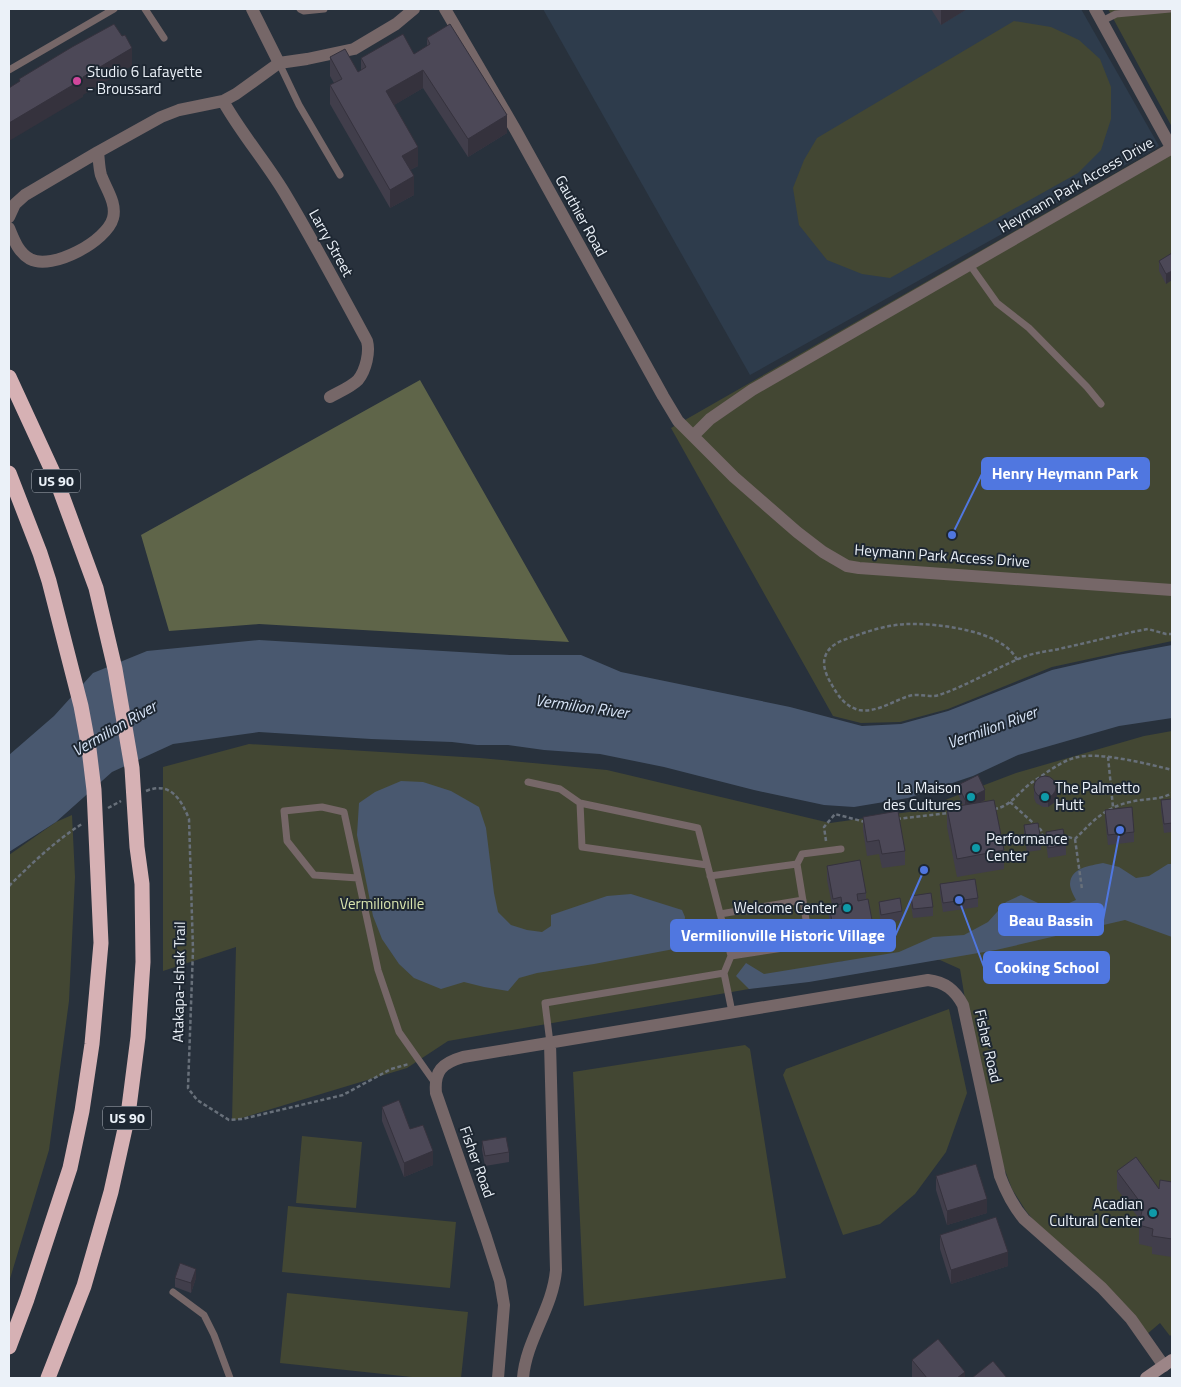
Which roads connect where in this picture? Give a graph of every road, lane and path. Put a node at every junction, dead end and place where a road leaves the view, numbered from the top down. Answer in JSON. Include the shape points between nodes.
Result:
{"nodes":[{"id":1,"x":114,"y":9,"type":"edge"},
{"id":2,"x":145,"y":9,"type":"edge"},
{"id":3,"x":252,"y":9,"type":"edge"},
{"id":4,"x":300,"y":9,"type":"edge"},
{"id":5,"x":324,"y":9,"type":"edge"},
{"id":6,"x":414,"y":9,"type":"edge"},
{"id":7,"x":445,"y":9,"type":"edge"},
{"id":8,"x":1095,"y":9,"type":"edge"},
{"id":9,"x":1170,"y":9,"type":"edge"},
{"id":10,"x":1102,"y":21,"type":"junction"},
{"id":11,"x":164,"y":38,"type":"dead end"},
{"id":12,"x":279,"y":63,"type":"junction"},
{"id":13,"x":9,"y":70,"type":"edge"},
{"id":14,"x":223,"y":101,"type":"junction"},
{"id":15,"x":1172,"y":148,"type":"edge"},
{"id":16,"x":98,"y":152,"type":"junction"},
{"id":17,"x":340,"y":176,"type":"dead end"},
{"id":18,"x":9,"y":217,"type":"edge"},
{"id":19,"x":9,"y":228,"type":"edge"},
{"id":20,"x":970,"y":265,"type":"junction"},
{"id":21,"x":9,"y":377,"type":"edge"},
{"id":22,"x":330,"y":397,"type":"dead end"},
{"id":23,"x":1101,"y":404,"type":"dead end"},
{"id":24,"x":693,"y":436,"type":"junction"},
{"id":25,"x":9,"y":473,"type":"edge"},
{"id":26,"x":1172,"y":590,"type":"edge"},
{"id":27,"x":1172,"y":634,"type":"edge"},
{"id":28,"x":1017,"y":660,"type":"junction"},
{"id":29,"x":1108,"y":757,"type":"junction"},
{"id":30,"x":1172,"y":770,"type":"edge"},
{"id":31,"x":528,"y":782,"type":"dead end"},
{"id":32,"x":146,"y":791,"type":"dead end"},
{"id":33,"x":1172,"y":793,"type":"edge"},
{"id":34,"x":129,"y":798,"type":"dead end"},
{"id":35,"x":1010,"y":802,"type":"junction"},
{"id":36,"x":580,"y":803,"type":"junction"},
{"id":37,"x":1113,"y":807,"type":"junction"},
{"id":38,"x":989,"y":809,"type":"edge"},
{"id":39,"x":103,"y":810,"type":"dead end"},
{"id":40,"x":956,"y":812,"type":"edge"},
{"id":41,"x":87,"y":820,"type":"dead end"},
{"id":42,"x":890,"y":820,"type":"edge"},
{"id":43,"x":871,"y":822,"type":"edge"},
{"id":44,"x":1059,"y":834,"type":"edge"},
{"id":45,"x":1051,"y":836,"type":"edge"},
{"id":46,"x":1075,"y":839,"type":"junction"},
{"id":47,"x":842,"y":849,"type":"dead end"},
{"id":48,"x":827,"y":850,"type":"junction"},
{"id":49,"x":797,"y":864,"type":"junction"},
{"id":50,"x":707,"y":865,"type":"junction"},
{"id":51,"x":710,"y":876,"type":"junction"},
{"id":52,"x":358,"y":878,"type":"junction"},
{"id":53,"x":9,"y":886,"type":"edge"},
{"id":54,"x":1082,"y":888,"type":"dead end"},
{"id":55,"x":803,"y":900,"type":"junction"},
{"id":56,"x":720,"y":914,"type":"junction"},
{"id":57,"x":731,"y":956,"type":"junction"},
{"id":58,"x":724,"y":973,"type":"junction"},
{"id":59,"x":732,"y":1012,"type":"junction"},
{"id":60,"x":550,"y":1043,"type":"junction"},
{"id":61,"x":420,"y":1061,"type":"junction"},
{"id":62,"x":435,"y":1083,"type":"junction"},
{"id":63,"x":173,"y":1292,"type":"dead end"},
{"id":64,"x":9,"y":1347,"type":"edge"},
{"id":65,"x":1168,"y":1363,"type":"edge"},
{"id":66,"x":48,"y":1378,"type":"edge"},
{"id":67,"x":230,"y":1378,"type":"edge"},
{"id":68,"x":498,"y":1378,"type":"edge"},
{"id":69,"x":523,"y":1378,"type":"edge"},
{"id":70,"x":1146,"y":1378,"type":"edge"}],
"edges":[{"from":1,"to":13,"type":"lane"},
{"from":2,"to":11,"type":"lane"},
{"from":3,"to":12,"type":"street"},
{"from":4,"to":5,"type":"lane"},
{"from":6,"to":12,"type":"street","via":[[354,49]]},
{"from":7,"to":24,"type":"street","name":"Gauthier Road","via":[[663,396],[678,421]]},
{"from":8,"to":10,"type":"street"},
{"from":9,"to":10,"type":"lane","via":[[1116,14]]},
{"from":10,"to":15,"type":"street"},
{"from":12,"to":14,"type":"street"},
{"from":12,"to":17,"type":"lane"},
{"from":14,"to":16,"type":"street","via":[[161,117]]},
{"from":14,"to":22,"type":"street","name":"Larry Street","via":[[287,197],[367,341],[368,357],[359,379]]},
{"from":15,"to":20,"type":"street","name":"Heymann Park Access Drive"},
{"from":16,"to":18,"type":"street","via":[[25,195],[15,204]]},
{"from":16,"to":19,"type":"street","via":[[101,174],[114,210],[113,219],[103,235],[60,259],[40,261],[21,252]]},
{"from":20,"to":23,"type":"lane","via":[[998,304],[1028,328]]},
{"from":20,"to":24,"type":"street","name":"Heymann Park Access Drive","via":[[752,390]]},
{"from":21,"to":66,"type":"highway","number":"US 90","via":[[56,479],[96,588],[115,669],[132,768],[142,884],[138,1037],[128,1114],[95,1250],[70,1326]]},
{"from":24,"to":26,"type":"street","name":"Heymann Park Access Drive","via":[[797,532],[847,566]]},
{"from":25,"to":64,"type":"highway","number":"US 90","via":[[49,581],[81,706],[94,790],[101,943],[92,1044],[70,1168]]},
{"from":27,"to":28,"type":"path","via":[[1139,630]]},
{"from":28,"to":28,"type":"path","via":[[938,695],[912,696],[863,711],[853,709],[841,699],[824,667],[824,658],[838,642],[868,631],[905,624],[931,624],[983,635],[1006,647]]},
{"from":29,"to":30,"type":"path"},
{"from":29,"to":35,"type":"path","via":[[1079,756],[1070,759]]},
{"from":29,"to":37,"type":"path"},
{"from":31,"to":36,"type":"lane","via":[[560,789]]},
{"from":32,"to":61,"type":"path","name":"Atakapa-Ishak Trail","via":[[155,787],[170,790],[182,803],[189,819],[193,950],[188,1088],[197,1100],[229,1120],[242,1119],[343,1095],[391,1069]]},
{"from":33,"to":37,"type":"path"},
{"from":34,"to":39,"type":"path"},
{"from":35,"to":38,"type":"path","via":[[1003,808]]},
{"from":35,"to":45,"type":"path","via":[[1041,830],[1043,838]]},
{"from":36,"to":50,"type":"lane","via":[[698,828]]},
{"from":36,"to":50,"type":"lane","via":[[582,847]]},
{"from":37,"to":46,"type":"path"},
{"from":40,"to":42,"type":"path"},
{"from":41,"to":53,"type":"path"},
{"from":43,"to":48,"type":"path","via":[[861,823],[835,814],[824,827]]},
{"from":44,"to":46,"type":"path"},
{"from":46,"to":54,"type":"path"},
{"from":47,"to":48,"type":"lane"},
{"from":48,"to":49,"type":"lane","via":[[802,854]]},
{"from":49,"to":51,"type":"lane"},
{"from":49,"to":55,"type":"lane"},
{"from":50,"to":51,"type":"lane"},
{"from":51,"to":56,"type":"lane"},
{"from":52,"to":52,"type":"lane","via":[[314,875],[287,841],[284,811],[322,807],[344,812]]},
{"from":52,"to":61,"type":"lane","via":[[378,970],[399,1032]]},
{"from":55,"to":56,"type":"lane"},
{"from":55,"to":57,"type":"lane","via":[[810,944]]},
{"from":56,"to":57,"type":"lane"},
{"from":57,"to":58,"type":"lane"},
{"from":58,"to":59,"type":"lane"},
{"from":58,"to":60,"type":"lane","via":[[545,1003]]},
{"from":59,"to":60,"type":"street","name":"Fisher Road"},
{"from":59,"to":65,"type":"street","name":"Fisher Road","via":[[919,981],[935,981],[948,986],[959,998],[965,1013],[1000,1176],[1011,1201],[1024,1219],[1108,1294]]},
{"from":60,"to":62,"type":"street","name":"Fisher Road","via":[[454,1059],[442,1068]]},
{"from":60,"to":69,"type":"street","via":[[555,1284]]},
{"from":61,"to":62,"type":"lane"},
{"from":62,"to":68,"type":"street","name":"Fisher Road","via":[[500,1281],[504,1305]]},
{"from":63,"to":67,"type":"lane","via":[[204,1315]]},
{"from":65,"to":70,"type":"street"}]}
